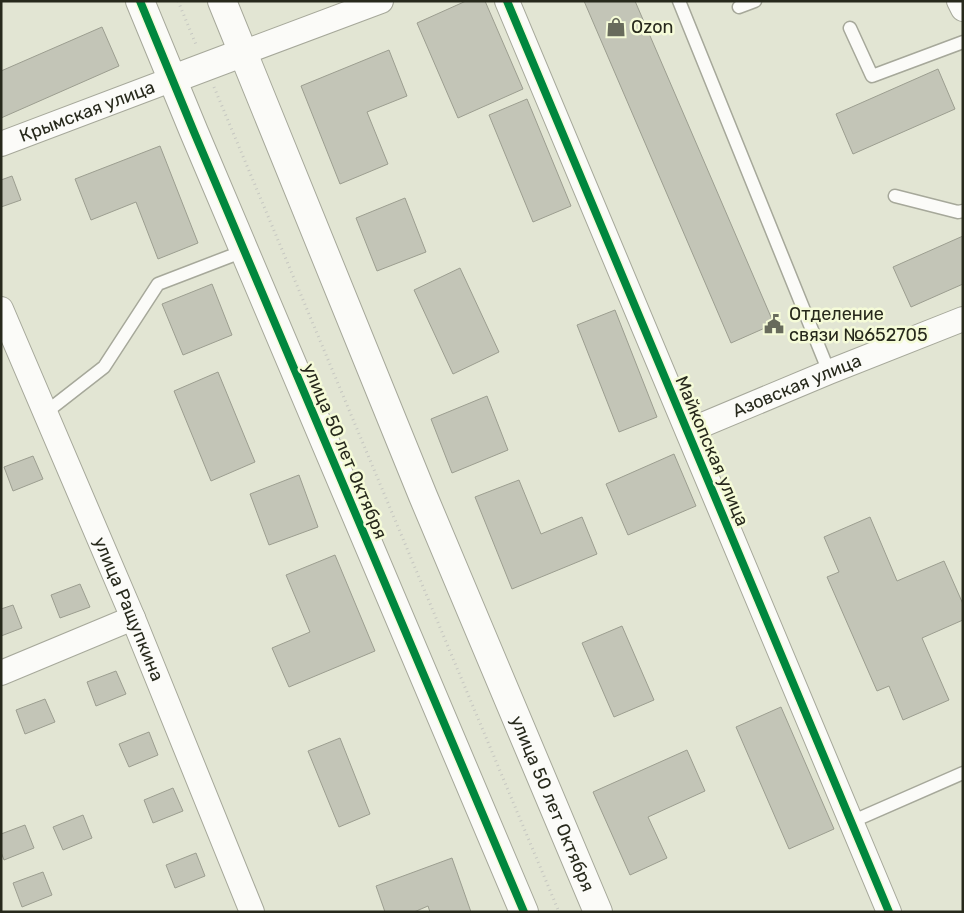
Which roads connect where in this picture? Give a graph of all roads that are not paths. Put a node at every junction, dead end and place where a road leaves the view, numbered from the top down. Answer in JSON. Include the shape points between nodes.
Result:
{"nodes":[{"id":1,"x":140,"y":1,"type":"edge"},
{"id":2,"x":222,"y":1,"type":"edge"},
{"id":3,"x":381,"y":1,"type":"edge"},
{"id":4,"x":507,"y":1,"type":"edge"},
{"id":5,"x":679,"y":1,"type":"edge"},
{"id":6,"x":755,"y":1,"type":"edge"},
{"id":7,"x":959,"y":1,"type":"edge"},
{"id":8,"x":739,"y":7,"type":"dead end"},
{"id":9,"x":963,"y":10,"type":"edge"},
{"id":10,"x":850,"y":28,"type":"dead end"},
{"id":11,"x":963,"y":42,"type":"edge"},
{"id":12,"x":242,"y":53,"type":"junction"},
{"id":13,"x":173,"y":79,"type":"junction"},
{"id":14,"x":1,"y":144,"type":"edge"},
{"id":15,"x":895,"y":196,"type":"dead end"},
{"id":16,"x":963,"y":211,"type":"edge"},
{"id":17,"x":244,"y":251,"type":"junction"},
{"id":18,"x":1,"y":309,"type":"edge"},
{"id":19,"x":963,"y":319,"type":"edge"},
{"id":20,"x":829,"y":372,"type":"junction"},
{"id":21,"x":45,"y":413,"type":"junction"},
{"id":22,"x":688,"y":431,"type":"junction"},
{"id":23,"x":133,"y":618,"type":"junction"},
{"id":24,"x":1,"y":673,"type":"edge"},
{"id":25,"x":963,"y":773,"type":"edge"},
{"id":26,"x":851,"y":822,"type":"junction"},
{"id":27,"x":252,"y":912,"type":"edge"},
{"id":28,"x":524,"y":912,"type":"edge"},
{"id":29,"x":598,"y":912,"type":"edge"},
{"id":30,"x":889,"y":912,"type":"edge"}],
"edges":[{"from":1,"to":13,"type":"street","name":"улица 50 лет Октября"},
{"from":2,"to":12,"type":"street","name":"улица 50 лет Октября"},
{"from":3,"to":12,"type":"street"},
{"from":4,"to":22,"type":"street","name":"Майкопская улица"},
{"from":5,"to":20,"type":"lane"},
{"from":6,"to":8,"type":"lane"},
{"from":7,"to":9,"type":"street"},
{"from":10,"to":11,"type":"lane","via":[[872,76]]},
{"from":12,"to":13,"type":"street"},
{"from":12,"to":29,"type":"street","name":"улица 50 лет Октября"},
{"from":13,"to":14,"type":"street","name":"Крымская улица"},
{"from":13,"to":17,"type":"street","name":"улица 50 лет Октября"},
{"from":15,"to":16,"type":"lane"},
{"from":17,"to":21,"type":"lane","via":[[158,284],[104,366]]},
{"from":17,"to":28,"type":"street","name":"улица 50 лет Октября"},
{"from":18,"to":21,"type":"street","name":"улица Ращупкина"},
{"from":19,"to":20,"type":"street","name":"Азовская улица"},
{"from":20,"to":22,"type":"street","name":"Азовская улица"},
{"from":21,"to":23,"type":"street","name":"улица Ращупкина"},
{"from":22,"to":26,"type":"street","name":"Майкопская улица"},
{"from":23,"to":24,"type":"street"},
{"from":23,"to":27,"type":"street","name":"улица Ращупкина"},
{"from":25,"to":26,"type":"lane"},
{"from":26,"to":30,"type":"street","name":"Майкопская улица"}]}
